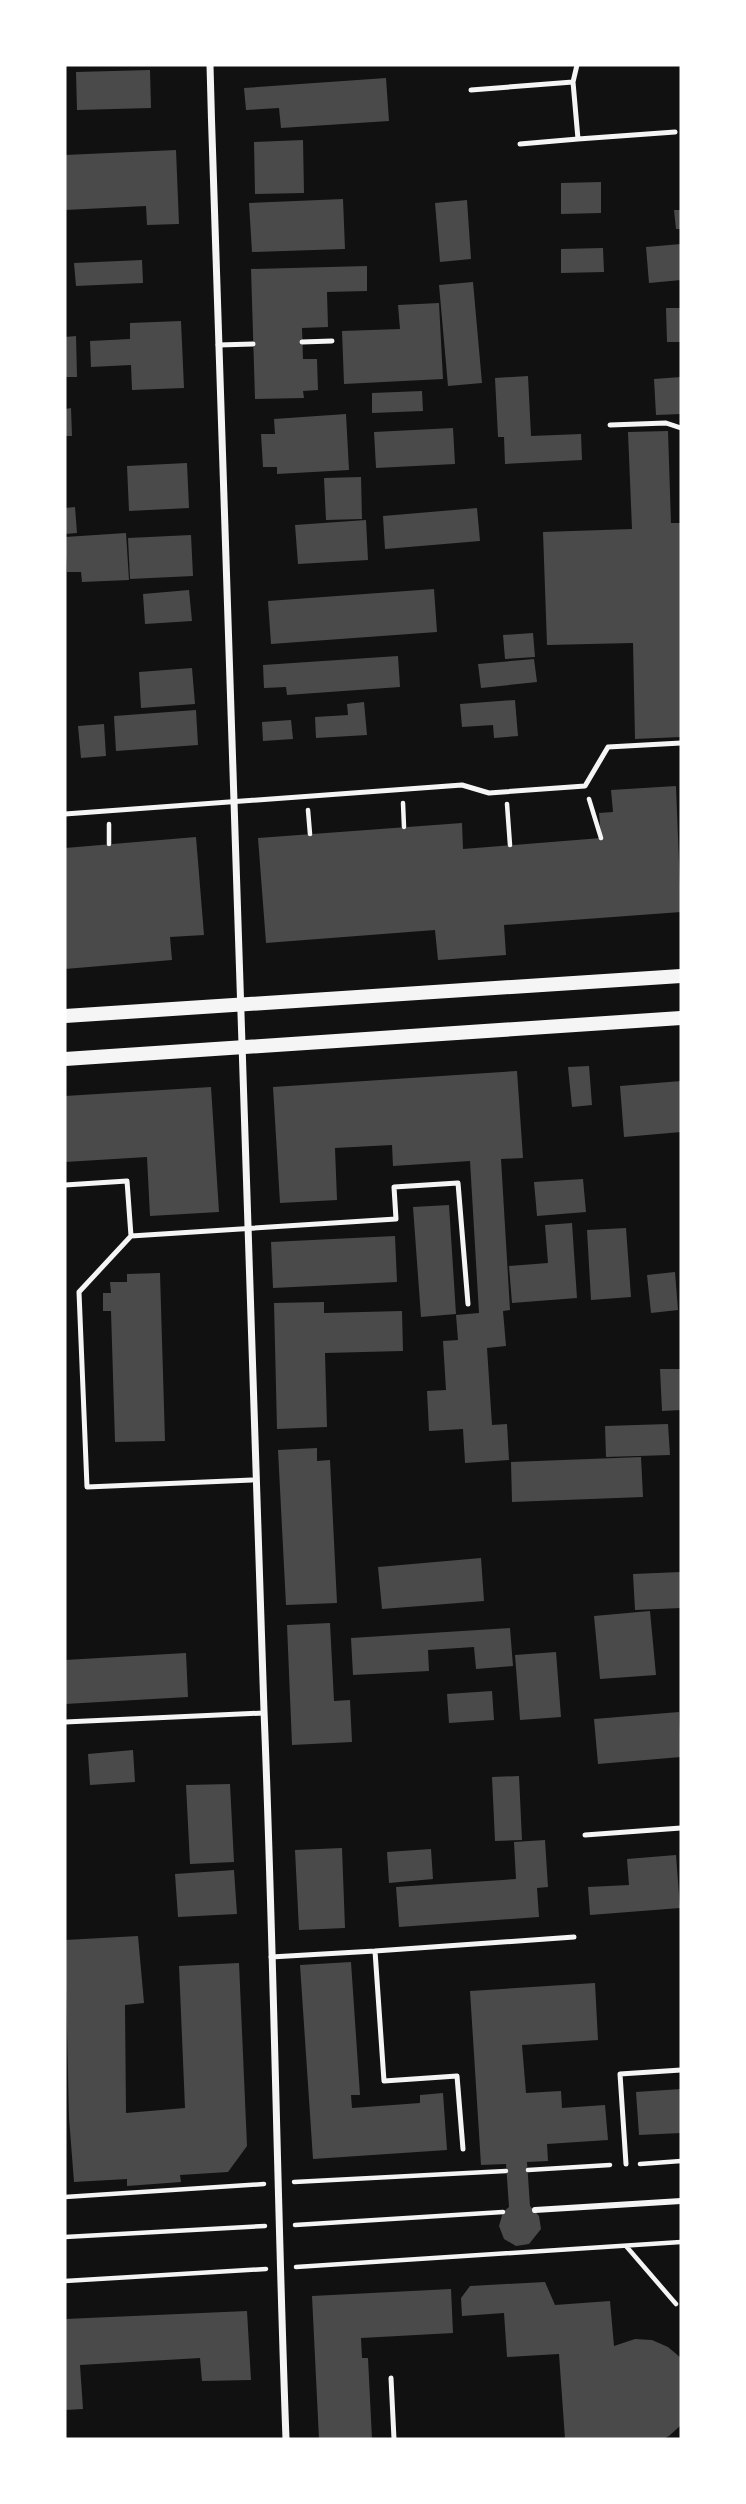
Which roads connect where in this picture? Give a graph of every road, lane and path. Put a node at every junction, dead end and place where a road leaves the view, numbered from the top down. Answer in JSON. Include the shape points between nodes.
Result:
{"nodes":[{"id":1,"x":210,"y":65,"type":"edge"},
{"id":2,"x":577,"y":65,"type":"edge"},
{"id":3,"x":573,"y":82,"type":"junction"},
{"id":4,"x":471,"y":90,"type":"dead end"},
{"id":5,"x":675,"y":132,"type":"dead end"},
{"id":6,"x":578,"y":139,"type":"junction"},
{"id":7,"x":520,"y":144,"type":"dead end"},
{"id":8,"x":332,"y":341,"type":"dead end"},
{"id":9,"x":302,"y":342,"type":"dead end"},
{"id":10,"x":253,"y":344,"type":"dead end"},
{"id":11,"x":218,"y":345,"type":"junction"},
{"id":12,"x":610,"y":425,"type":"dead end"},
{"id":13,"x":681,"y":428,"type":"edge"},
{"id":14,"x":681,"y":743,"type":"edge"},
{"id":15,"x":585,"y":786,"type":"junction"},
{"id":16,"x":402,"y":789,"type":"junction"},
{"id":17,"x":506,"y":792,"type":"junction"},
{"id":18,"x":307,"y":796,"type":"junction"},
{"id":19,"x":231,"y":802,"type":"junction"},
{"id":20,"x":65,"y":814,"type":"edge"},
{"id":21,"x":404,"y":827,"type":"dead end"},
{"id":22,"x":310,"y":834,"type":"dead end"},
{"id":23,"x":601,"y":838,"type":"dead end"},
{"id":24,"x":510,"y":845,"type":"dead end"},
{"id":25,"x":681,"y":976,"type":"edge"},
{"id":26,"x":237,"y":1005,"type":"junction"},
{"id":27,"x":65,"y":1016,"type":"edge"},
{"id":28,"x":681,"y":1018,"type":"edge"},
{"id":29,"x":238,"y":1048,"type":"junction"},
{"id":30,"x":65,"y":1059,"type":"edge"},
{"id":31,"x":65,"y":1185,"type":"edge"},
{"id":32,"x":246,"y":1228,"type":"junction"},
{"id":33,"x":131,"y":1236,"type":"junction"},
{"id":34,"x":468,"y":1304,"type":"dead end"},
{"id":35,"x":252,"y":1480,"type":"junction"},
{"id":36,"x":264,"y":1713,"type":"junction"},
{"id":37,"x":65,"y":1723,"type":"edge"},
{"id":38,"x":681,"y":1828,"type":"edge"},
{"id":39,"x":585,"y":1835,"type":"dead end"},
{"id":40,"x":574,"y":1937,"type":"dead end"},
{"id":41,"x":375,"y":1951,"type":"junction"},
{"id":42,"x":271,"y":1957,"type":"junction"},
{"id":43,"x":681,"y":2070,"type":"edge"},
{"id":44,"x":463,"y":2149,"type":"dead end"},
{"id":45,"x":681,"y":2161,"type":"edge"},
{"id":46,"x":626,"y":2164,"type":"junction"},
{"id":47,"x":528,"y":2170,"type":"dead end"},
{"id":48,"x":681,"y":2201,"type":"edge"},
{"id":49,"x":536,"y":2210,"type":"dead end"},
{"id":50,"x":681,"y":2242,"type":"edge"},
{"id":51,"x":625,"y":2246,"type":"junction"},
{"id":52,"x":280,"y":2268,"type":"junction"},
{"id":53,"x":65,"y":2281,"type":"edge"},
{"id":54,"x":676,"y":2304,"type":"dead end"},
{"id":55,"x":391,"y":2378,"type":"dead end"},
{"id":56,"x":286,"y":2439,"type":"edge"},
{"id":57,"x":394,"y":2439,"type":"edge"}],
"edges":[{"from":1,"to":11,"type":"street"},
{"from":2,"to":3,"type":"lane"},
{"from":3,"to":4,"type":"lane"},
{"from":3,"to":6,"type":"lane"},
{"from":5,"to":6,"type":"lane"},
{"from":6,"to":7,"type":"lane"},
{"from":8,"to":9,"type":"lane"},
{"from":10,"to":11,"type":"lane"},
{"from":11,"to":19,"type":"street"},
{"from":12,"to":13,"type":"lane","via":[[666,422]]},
{"from":14,"to":15,"type":"lane","via":[[608,747]]},
{"from":15,"to":17,"type":"lane"},
{"from":15,"to":23,"type":"path"},
{"from":16,"to":17,"type":"lane","via":[[462,785],[489,793]]},
{"from":16,"to":18,"type":"lane"},
{"from":16,"to":21,"type":"path"},
{"from":17,"to":24,"type":"path"},
{"from":18,"to":19,"type":"lane"},
{"from":18,"to":22,"type":"path"},
{"from":19,"to":20,"type":"lane"},
{"from":19,"to":26,"type":"street"},
{"from":25,"to":26,"type":"main road"},
{"from":26,"to":27,"type":"main road"},
{"from":26,"to":29,"type":"street"},
{"from":28,"to":29,"type":"main road"},
{"from":29,"to":30,"type":"main road"},
{"from":29,"to":32,"type":"street"},
{"from":31,"to":33,"type":"lane","via":[[127,1181]]},
{"from":32,"to":33,"type":"lane"},
{"from":32,"to":34,"type":"lane","via":[[396,1219],[394,1186],[458,1183]]},
{"from":32,"to":35,"type":"street"},
{"from":33,"to":35,"type":"lane","via":[[79,1292],[87,1488]]},
{"from":35,"to":36,"type":"street"},
{"from":36,"to":37,"type":"lane"},
{"from":36,"to":42,"type":"street"},
{"from":38,"to":39,"type":"lane"},
{"from":40,"to":41,"type":"lane"},
{"from":41,"to":42,"type":"lane"},
{"from":41,"to":44,"type":"lane","via":[[384,2081],[457,2076]]},
{"from":42,"to":52,"type":"street"},
{"from":43,"to":46,"type":"lane","via":[[620,2074]]},
{"from":45,"to":46,"type":"path"},
{"from":46,"to":47,"type":"path"},
{"from":48,"to":49,"type":"street"},
{"from":50,"to":51,"type":"path"},
{"from":51,"to":52,"type":"path"},
{"from":51,"to":54,"type":"path"},
{"from":52,"to":53,"type":"path"},
{"from":52,"to":56,"type":"street"},
{"from":55,"to":57,"type":"lane"}]}
